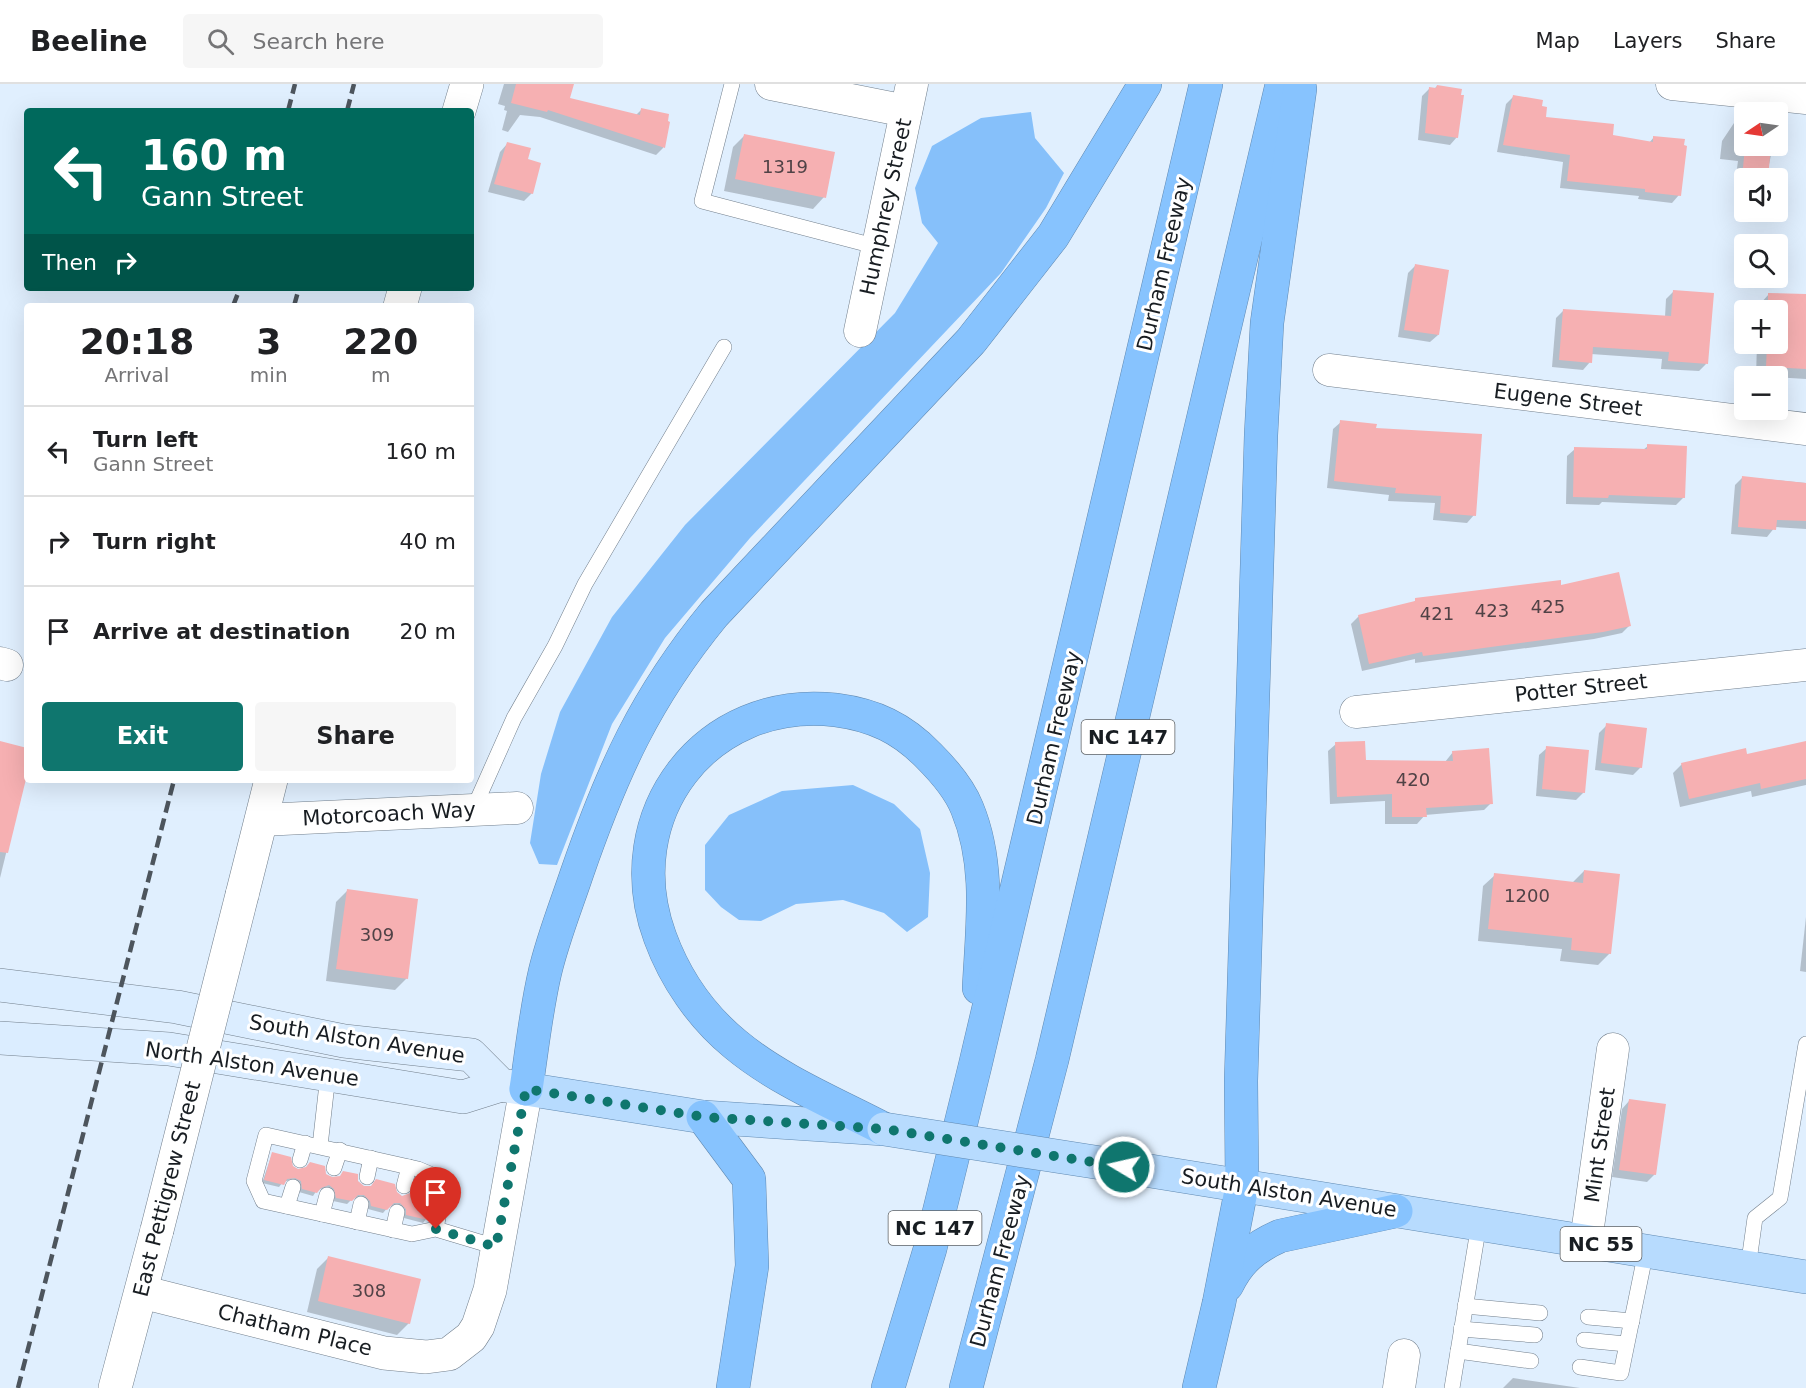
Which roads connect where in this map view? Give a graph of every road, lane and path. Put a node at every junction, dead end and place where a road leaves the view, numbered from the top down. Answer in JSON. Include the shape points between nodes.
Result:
{"nodes":[{"id":1,"x":467,"y":84,"type":"edge"},
{"id":2,"x":732,"y":84,"type":"edge"},
{"id":3,"x":771,"y":84,"type":"edge"},
{"id":4,"x":1145,"y":84,"type":"edge"},
{"id":5,"x":1206,"y":84,"type":"edge"},
{"id":6,"x":1282,"y":84,"type":"edge"},
{"id":7,"x":1300,"y":84,"type":"edge"},
{"id":8,"x":1672,"y":84,"type":"edge"},
{"id":9,"x":909,"y":98,"type":"edge"},
{"id":10,"x":1806,"y":99,"type":"edge"},
{"id":11,"x":460,"y":108,"type":"edge"},
{"id":12,"x":878,"y":247,"type":"junction"},
{"id":13,"x":860,"y":331,"type":"dead end"},
{"id":14,"x":724,"y":347,"type":"dead end"},
{"id":15,"x":1329,"y":370,"type":"dead end"},
{"id":16,"x":1806,"y":429,"type":"edge"},
{"id":17,"x":1806,"y":665,"type":"edge"},
{"id":18,"x":1356,"y":712,"type":"dead end"},
{"id":19,"x":271,"y":783,"type":"edge"},
{"id":20,"x":517,"y":808,"type":"dead end"},
{"id":21,"x":473,"y":810,"type":"junction"},
{"id":22,"x":261,"y":820,"type":"junction"},
{"id":23,"x":0,"y":985,"type":"edge"},
{"id":24,"x":0,"y":1038,"type":"edge"},
{"id":25,"x":1806,"y":1044,"type":"edge"},
{"id":26,"x":1613,"y":1049,"type":"dead end"},
{"id":27,"x":975,"y":1066,"type":"junction"},
{"id":28,"x":328,"y":1075,"type":"junction"},
{"id":29,"x":513,"y":1087,"type":"junction"},
{"id":30,"x":704,"y":1117,"type":"junction"},
{"id":31,"x":884,"y":1129,"type":"junction"},
{"id":32,"x":305,"y":1143,"type":"junction"},
{"id":33,"x":320,"y":1146,"type":"junction"},
{"id":34,"x":340,"y":1150,"type":"junction"},
{"id":35,"x":371,"y":1158,"type":"junction"},
{"id":36,"x":300,"y":1160,"type":"dead end"},
{"id":37,"x":409,"y":1167,"type":"junction"},
{"id":38,"x":334,"y":1168,"type":"dead end"},
{"id":39,"x":367,"y":1177,"type":"dead end"},
{"id":40,"x":404,"y":1186,"type":"dead end"},
{"id":41,"x":1242,"y":1186,"type":"junction"},
{"id":42,"x":293,"y":1187,"type":"dead end"},
{"id":43,"x":327,"y":1195,"type":"dead end"},
{"id":44,"x":361,"y":1204,"type":"dead end"},
{"id":45,"x":287,"y":1206,"type":"junction"},
{"id":46,"x":1396,"y":1211,"type":"junction"},
{"id":47,"x":397,"y":1212,"type":"dead end"},
{"id":48,"x":322,"y":1214,"type":"junction"},
{"id":49,"x":357,"y":1222,"type":"junction"},
{"id":50,"x":1479,"y":1224,"type":"junction"},
{"id":51,"x":436,"y":1229,"type":"junction"},
{"id":52,"x":393,"y":1230,"type":"junction"},
{"id":53,"x":1586,"y":1241,"type":"junction"},
{"id":54,"x":496,"y":1247,"type":"junction"},
{"id":55,"x":1646,"y":1251,"type":"junction"},
{"id":56,"x":1748,"y":1268,"type":"junction"},
{"id":57,"x":1806,"y":1277,"type":"edge"},
{"id":58,"x":142,"y":1292,"type":"junction"},
{"id":59,"x":1219,"y":1303,"type":"junction"},
{"id":60,"x":1465,"y":1306,"type":"junction"},
{"id":61,"x":1540,"y":1313,"type":"dead end"},
{"id":62,"x":1588,"y":1317,"type":"dead end"},
{"id":63,"x":1632,"y":1322,"type":"junction"},
{"id":64,"x":1461,"y":1329,"type":"junction"},
{"id":65,"x":1535,"y":1335,"type":"dead end"},
{"id":66,"x":1584,"y":1340,"type":"dead end"},
{"id":67,"x":1626,"y":1344,"type":"junction"},
{"id":68,"x":1458,"y":1352,"type":"junction"},
{"id":69,"x":1404,"y":1355,"type":"dead end"},
{"id":70,"x":1531,"y":1361,"type":"dead end"},
{"id":71,"x":1580,"y":1367,"type":"dead end"},
{"id":72,"x":115,"y":1388,"type":"edge"},
{"id":73,"x":733,"y":1388,"type":"edge"},
{"id":74,"x":888,"y":1388,"type":"edge"},
{"id":75,"x":966,"y":1388,"type":"edge"},
{"id":76,"x":1199,"y":1388,"type":"edge"},
{"id":77,"x":1399,"y":1388,"type":"edge"},
{"id":78,"x":1452,"y":1388,"type":"edge"}],
"edges":[{"from":1,"to":11,"type":"street"},
{"from":2,"to":12,"type":"lane","via":[[702,201]]},
{"from":3,"to":9,"type":"street"},
{"from":4,"to":29,"type":"highway","via":[[1080,194],[1010,293],[936,379],[714,614],[658,691],[604,795],[553,942]]},
{"from":5,"to":27,"type":"highway","name":"Durham Freeway","number":"NC 147"},
{"from":6,"to":75,"type":"highway","name":"Durham Freeway","number":"NC 147","via":[[1057,1038]]},
{"from":7,"to":41,"type":"highway","via":[[1267,323],[1261,435],[1241,1080]]},
{"from":8,"to":10,"type":"street"},
{"from":9,"to":12,"type":"street","name":"Humphrey Street"},
{"from":12,"to":13,"type":"street","name":"Humphrey Street"},
{"from":14,"to":21,"type":"lane","via":[[585,584],[514,718]]},
{"from":15,"to":16,"type":"street","name":"Eugene Street"},
{"from":17,"to":18,"type":"street","name":"Potter Street"},
{"from":19,"to":22,"type":"street","name":"East Pettigrew Street"},
{"from":20,"to":21,"type":"street","name":"Motorcoach Way"},
{"from":21,"to":22,"type":"street","name":"Motorcoach Way"},
{"from":22,"to":58,"type":"street","name":"East Pettigrew Street","bridge":true},
{"from":23,"to":29,"type":"main road","name":"South Alston Avenue","via":[[177,1007],[344,1041],[471,1055]]},
{"from":24,"to":28,"type":"main road","name":"North Alston Avenue","number":"NC 55","via":[[169,1049]]},
{"from":25,"to":56,"type":"lane","via":[[1780,1198],[1755,1218]]},
{"from":26,"to":53,"type":"street","name":"Mint Street"},
{"from":27,"to":31,"type":"highway","via":[[984,880],[978,840],[967,807],[949,777],[906,735],[882,721],[853,712],[812,707],[788,710],[733,727],[704,748],[680,774],[655,825],[648,888],[665,949],[682,983],[703,1012],[735,1045],[803,1087]]},
{"from":27,"to":74,"type":"highway","name":"Durham Freeway","number":"NC 147","via":[[930,1249]]},
{"from":28,"to":29,"type":"main road","name":"North Alston Avenue","number":"NC 55","via":[[463,1097]]},
{"from":28,"to":33,"type":"lane"},
{"from":29,"to":30,"type":"main road","name":"South Alston Avenue","number":"NC 55"},
{"from":29,"to":54,"type":"street"},
{"from":30,"to":31,"type":"main road","name":"South Alston Avenue","number":"NC 55"},
{"from":30,"to":73,"type":"highway","via":[[749,1179],[752,1266]]},
{"from":31,"to":41,"type":"main road","name":"South Alston Avenue","number":"NC 55","bridge":true},
{"from":32,"to":33,"type":"lane"},
{"from":32,"to":36,"type":"lane"},
{"from":32,"to":45,"type":"lane","via":[[266,1135],[254,1181],[263,1201]]},
{"from":33,"to":34,"type":"lane"},
{"from":34,"to":35,"type":"lane"},
{"from":34,"to":38,"type":"lane"},
{"from":35,"to":37,"type":"lane"},
{"from":35,"to":39,"type":"lane"},
{"from":37,"to":40,"type":"lane"},
{"from":37,"to":51,"type":"lane","via":[[437,1177],[442,1195]]},
{"from":41,"to":46,"type":"main road","name":"South Alston Avenue","number":"NC 55"},
{"from":41,"to":59,"type":"highway"},
{"from":42,"to":45,"type":"lane"},
{"from":43,"to":48,"type":"lane"},
{"from":44,"to":49,"type":"lane"},
{"from":45,"to":48,"type":"lane"},
{"from":46,"to":50,"type":"main road","name":"South Alston Avenue","number":"NC 55"},
{"from":46,"to":59,"type":"highway","via":[[1305,1229],[1265,1242],[1241,1261]]},
{"from":47,"to":52,"type":"lane"},
{"from":48,"to":49,"type":"lane"},
{"from":49,"to":52,"type":"lane"},
{"from":50,"to":53,"type":"main road","name":"South Alston Avenue","number":"NC 55"},
{"from":50,"to":60,"type":"lane"},
{"from":51,"to":52,"type":"lane","via":[[412,1234]]},
{"from":51,"to":54,"type":"lane"},
{"from":53,"to":55,"type":"main road","name":"South Alston Avenue","number":"NC 55"},
{"from":54,"to":58,"type":"street","name":"Chatham Place","via":[[490,1290],[478,1326],[471,1337],[448,1353],[426,1357],[384,1353]]},
{"from":55,"to":56,"type":"main road","name":"South Alston Avenue","number":"NC 55"},
{"from":55,"to":63,"type":"lane"},
{"from":56,"to":57,"type":"main road","name":"South Alston Avenue","number":"NC 55"},
{"from":58,"to":72,"type":"street","name":"East Pettigrew Street"},
{"from":59,"to":76,"type":"highway"},
{"from":60,"to":61,"type":"lane"},
{"from":60,"to":64,"type":"lane"},
{"from":62,"to":63,"type":"lane"},
{"from":63,"to":67,"type":"lane"},
{"from":64,"to":65,"type":"lane"},
{"from":64,"to":68,"type":"lane"},
{"from":66,"to":67,"type":"lane"},
{"from":67,"to":71,"type":"lane","via":[[1621,1373]]},
{"from":68,"to":70,"type":"lane"},
{"from":68,"to":78,"type":"lane"},
{"from":69,"to":77,"type":"street"}]}
